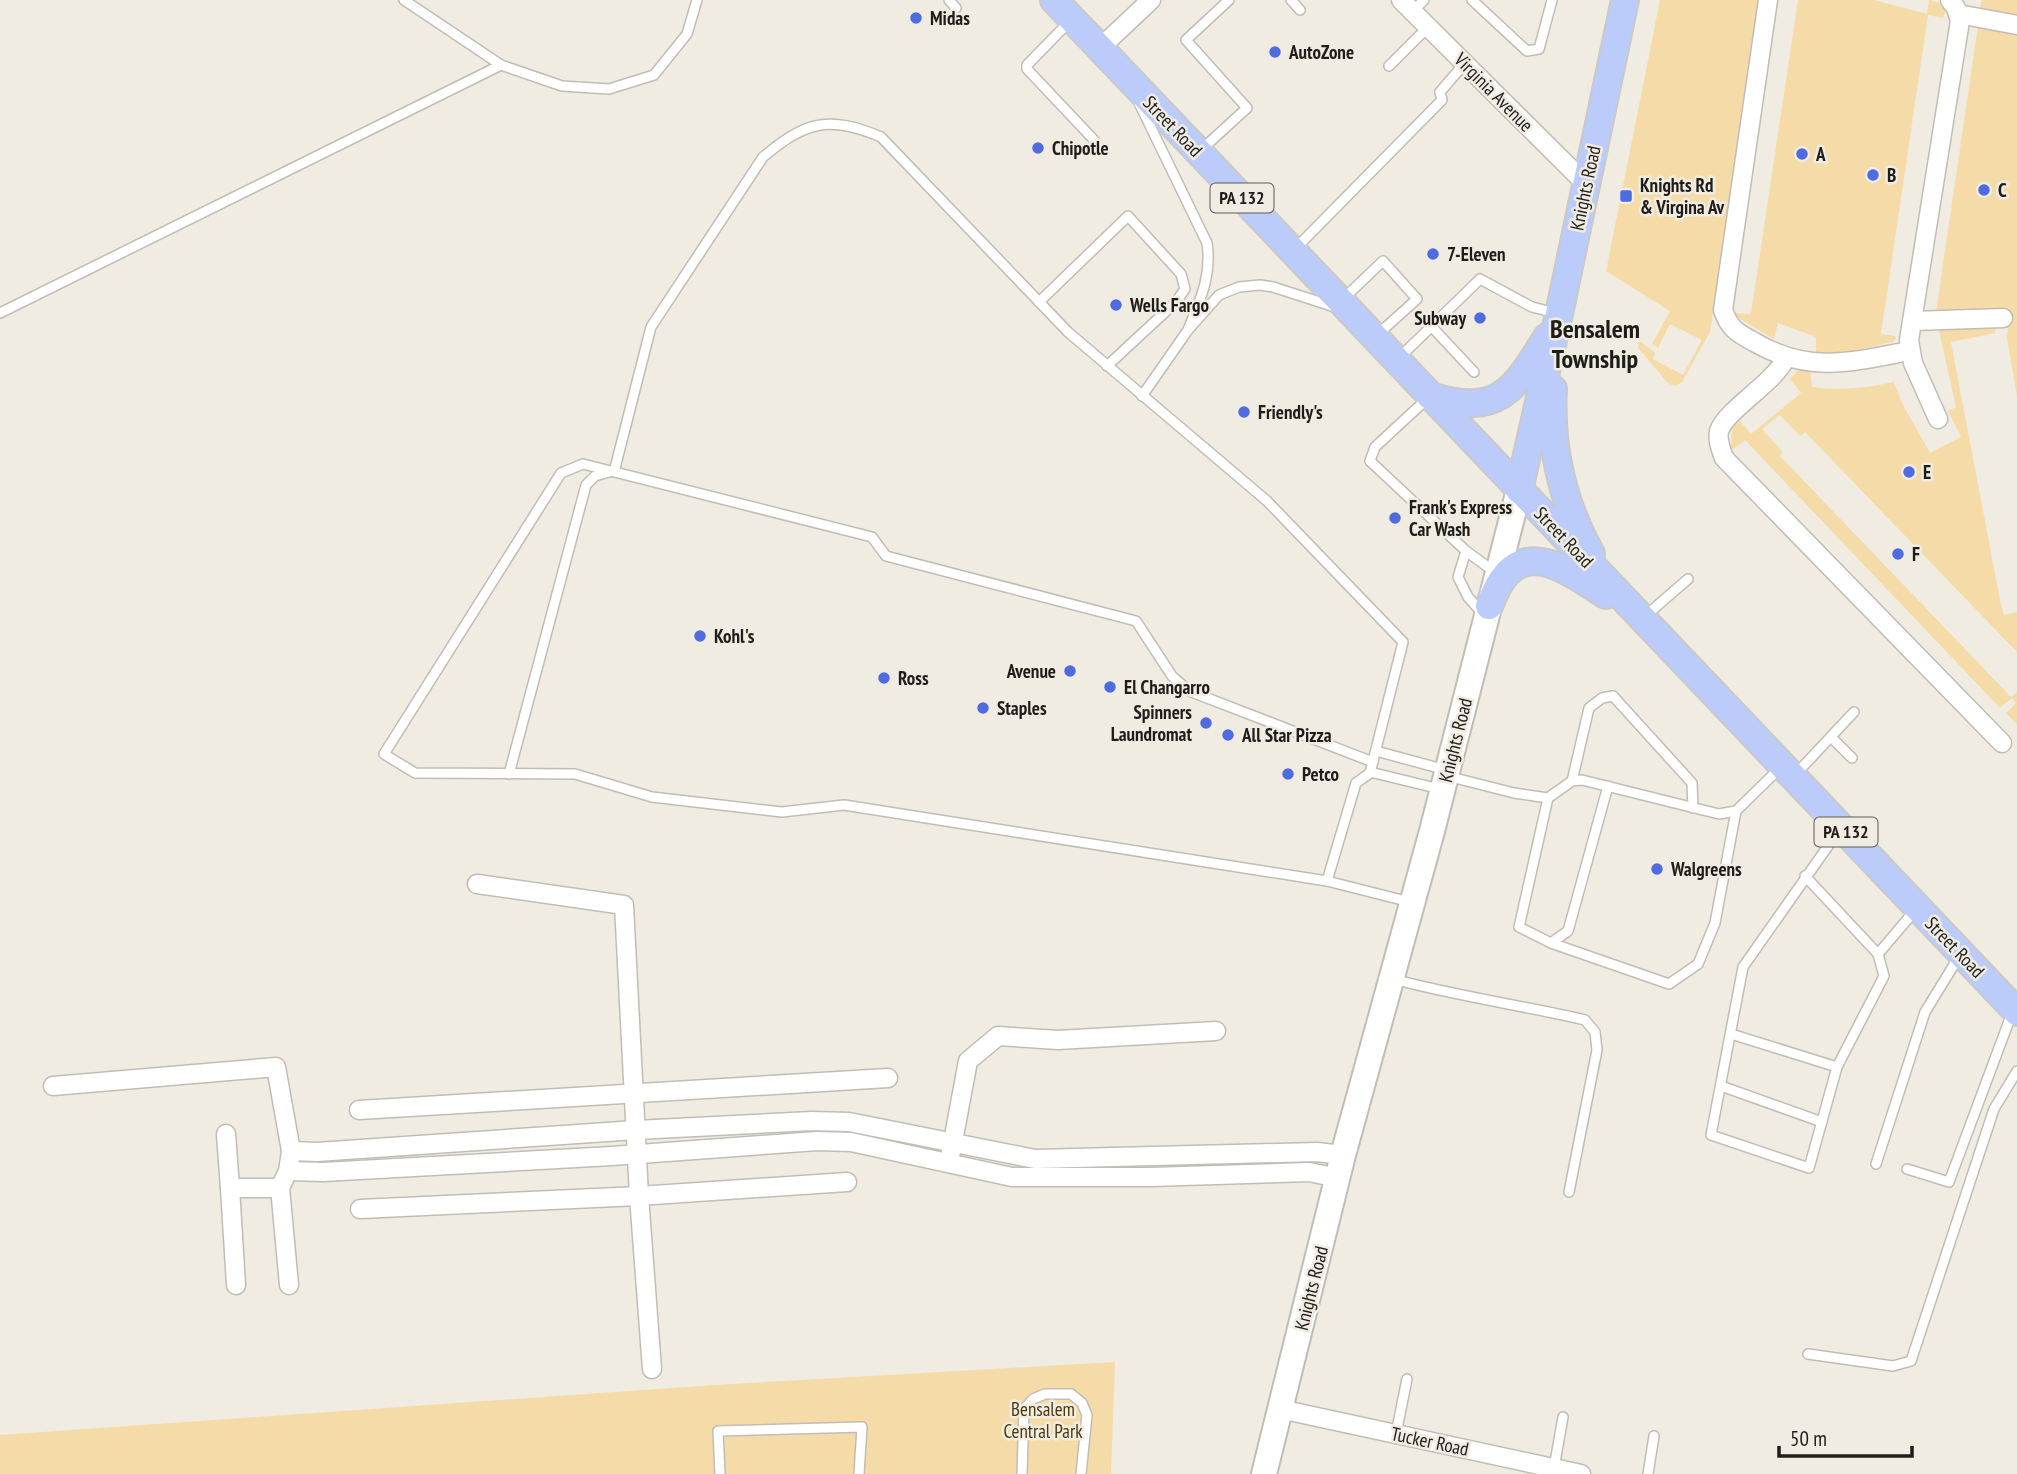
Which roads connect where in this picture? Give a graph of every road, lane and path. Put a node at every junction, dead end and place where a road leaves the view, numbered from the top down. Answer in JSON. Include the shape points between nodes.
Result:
{"nodes":[{"id":1,"x":404,"y":0,"type":"edge"},
{"id":2,"x":697,"y":0,"type":"edge"},
{"id":3,"x":1151,"y":0,"type":"edge"},
{"id":4,"x":1229,"y":0,"type":"edge"},
{"id":5,"x":1290,"y":0,"type":"edge"},
{"id":6,"x":1472,"y":0,"type":"edge"},
{"id":7,"x":1552,"y":0,"type":"edge"},
{"id":8,"x":1625,"y":0,"type":"edge"},
{"id":9,"x":1768,"y":0,"type":"edge"},
{"id":10,"x":1413,"y":4,"type":"edge"},
{"id":11,"x":1954,"y":7,"type":"edge"},
{"id":12,"x":1063,"y":9,"type":"edge"},
{"id":13,"x":1300,"y":10,"type":"dead end"},
{"id":14,"x":2017,"y":25,"type":"edge"},
{"id":15,"x":1428,"y":27,"type":"junction"},
{"id":16,"x":1100,"y":48,"type":"junction"},
{"id":17,"x":1465,"y":63,"type":"junction"},
{"id":18,"x":501,"y":65,"type":"junction"},
{"id":19,"x":1389,"y":66,"type":"dead end"},
{"id":20,"x":1124,"y":74,"type":"junction"},
{"id":21,"x":1094,"y":140,"type":"dead end"},
{"id":22,"x":1199,"y":152,"type":"junction"},
{"id":23,"x":1587,"y":185,"type":"junction"},
{"id":24,"x":1293,"y":252,"type":"junction"},
{"id":25,"x":1039,"y":302,"type":"junction"},
{"id":26,"x":1345,"y":307,"type":"junction"},
{"id":27,"x":0,"y":313,"type":"edge"},
{"id":28,"x":1558,"y":317,"type":"junction"},
{"id":29,"x":2003,"y":318,"type":"dead end"},
{"id":30,"x":1913,"y":321,"type":"junction"},
{"id":31,"x":1431,"y":326,"type":"junction"},
{"id":32,"x":1188,"y":330,"type":"junction"},
{"id":33,"x":1374,"y":338,"type":"junction"},
{"id":34,"x":1909,"y":351,"type":"junction"},
{"id":35,"x":1786,"y":358,"type":"junction"},
{"id":36,"x":1396,"y":361,"type":"junction"},
{"id":37,"x":1108,"y":366,"type":"junction"},
{"id":38,"x":1474,"y":372,"type":"dead end"},
{"id":39,"x":1142,"y":396,"type":"junction"},
{"id":40,"x":1430,"y":396,"type":"junction"},
{"id":41,"x":1938,"y":419,"type":"dead end"},
{"id":42,"x":612,"y":472,"type":"junction"},
{"id":43,"x":1519,"y":490,"type":"junction"},
{"id":44,"x":1465,"y":551,"type":"junction"},
{"id":45,"x":1497,"y":573,"type":"junction"},
{"id":46,"x":1688,"y":579,"type":"dead end"},
{"id":47,"x":1615,"y":591,"type":"junction"},
{"id":48,"x":1487,"y":612,"type":"junction"},
{"id":49,"x":1639,"y":616,"type":"junction"},
{"id":50,"x":1854,"y":712,"type":"dead end"},
{"id":51,"x":1831,"y":737,"type":"junction"},
{"id":52,"x":2002,"y":743,"type":"dead end"},
{"id":53,"x":1376,"y":751,"type":"junction"},
{"id":54,"x":1852,"y":758,"type":"dead end"},
{"id":55,"x":1371,"y":767,"type":"junction"},
{"id":56,"x":1788,"y":772,"type":"junction"},
{"id":57,"x":509,"y":774,"type":"junction"},
{"id":58,"x":1445,"y":779,"type":"junction"},
{"id":59,"x":1572,"y":781,"type":"junction"},
{"id":60,"x":1608,"y":786,"type":"junction"},
{"id":61,"x":1548,"y":798,"type":"junction"},
{"id":62,"x":1693,"y":808,"type":"junction"},
{"id":63,"x":1736,"y":811,"type":"junction"},
{"id":64,"x":1841,"y":827,"type":"junction"},
{"id":65,"x":1805,"y":876,"type":"junction"},
{"id":66,"x":1327,"y":881,"type":"junction"},
{"id":67,"x":477,"y":884,"type":"dead end"},
{"id":68,"x":1412,"y":903,"type":"junction"},
{"id":69,"x":1917,"y":907,"type":"junction"},
{"id":70,"x":1551,"y":943,"type":"junction"},
{"id":71,"x":1961,"y":953,"type":"junction"},
{"id":72,"x":1878,"y":954,"type":"junction"},
{"id":73,"x":1391,"y":978,"type":"junction"},
{"id":74,"x":2015,"y":1010,"type":"edge"},
{"id":75,"x":1216,"y":1031,"type":"dead end"},
{"id":76,"x":1731,"y":1034,"type":"junction"},
{"id":77,"x":1837,"y":1067,"type":"junction"},
{"id":78,"x":2017,"y":1071,"type":"edge"},
{"id":79,"x":888,"y":1078,"type":"dead end"},
{"id":80,"x":53,"y":1086,"type":"dead end"},
{"id":81,"x":1721,"y":1086,"type":"junction"},
{"id":82,"x":633,"y":1093,"type":"junction"},
{"id":83,"x":359,"y":1110,"type":"dead end"},
{"id":84,"x":1822,"y":1122,"type":"junction"},
{"id":85,"x":636,"y":1130,"type":"junction"},
{"id":86,"x":226,"y":1134,"type":"dead end"},
{"id":87,"x":952,"y":1142,"type":"junction"},
{"id":88,"x":290,"y":1151,"type":"junction"},
{"id":89,"x":638,"y":1154,"type":"junction"},
{"id":90,"x":949,"y":1162,"type":"junction"},
{"id":91,"x":1876,"y":1164,"type":"dead end"},
{"id":92,"x":1341,"y":1166,"type":"junction"},
{"id":93,"x":1908,"y":1169,"type":"dead end"},
{"id":94,"x":288,"y":1171,"type":"junction"},
{"id":95,"x":847,"y":1182,"type":"dead end"},
{"id":96,"x":230,"y":1188,"type":"junction"},
{"id":97,"x":280,"y":1188,"type":"junction"},
{"id":98,"x":1569,"y":1192,"type":"dead end"},
{"id":99,"x":639,"y":1196,"type":"junction"},
{"id":100,"x":360,"y":1209,"type":"dead end"},
{"id":101,"x":289,"y":1285,"type":"dead end"},
{"id":102,"x":236,"y":1286,"type":"dead end"},
{"id":103,"x":1808,"y":1354,"type":"dead end"},
{"id":104,"x":652,"y":1369,"type":"dead end"},
{"id":105,"x":1407,"y":1380,"type":"dead end"},
{"id":106,"x":1280,"y":1409,"type":"junction"},
{"id":107,"x":1563,"y":1417,"type":"dead end"},
{"id":108,"x":1396,"y":1434,"type":"junction"},
{"id":109,"x":1654,"y":1436,"type":"dead end"},
{"id":110,"x":1554,"y":1468,"type":"junction"},
{"id":111,"x":720,"y":1474,"type":"edge"},
{"id":112,"x":859,"y":1474,"type":"edge"},
{"id":113,"x":1022,"y":1474,"type":"edge"},
{"id":114,"x":1081,"y":1474,"type":"edge"},
{"id":115,"x":1265,"y":1474,"type":"edge"},
{"id":116,"x":1581,"y":1474,"type":"edge"},
{"id":117,"x":1648,"y":1474,"type":"edge"}],
"edges":[{"from":1,"to":18,"type":"lane"},
{"from":2,"to":18,"type":"lane","via":[[687,34],[654,75],[609,89],[562,86]]},
{"from":3,"to":16,"type":"street"},
{"from":4,"to":22,"type":"lane","via":[[1186,40],[1247,108]]},
{"from":5,"to":13,"type":"lane"},
{"from":6,"to":7,"type":"lane","via":[[1527,51],[1539,49]]},
{"from":8,"to":23,"type":"main road","name":"Knights Road"},
{"from":9,"to":35,"type":"street","via":[[1723,310],[1733,330]]},
{"from":10,"to":15,"type":"street","name":"Virginia Avenue"},
{"from":11,"to":14,"type":"street"},
{"from":11,"to":30,"type":"street","via":[[1960,20]]},
{"from":12,"to":16,"type":"main road","name":"Street Road","number":"PA 132"},
{"from":12,"to":21,"type":"lane","via":[[1027,69]]},
{"from":15,"to":17,"type":"street","name":"Virginia Avenue"},
{"from":15,"to":19,"type":"lane"},
{"from":16,"to":20,"type":"main road","name":"Street Road","number":"PA 132"},
{"from":17,"to":23,"type":"street","name":"Virginia Avenue"},
{"from":17,"to":24,"type":"lane","via":[[1440,92],[1442,100]]},
{"from":18,"to":27,"type":"lane"},
{"from":20,"to":22,"type":"main road","name":"Street Road","number":"PA 132"},
{"from":20,"to":32,"type":"lane","via":[[1207,243],[1206,287]]},
{"from":22,"to":24,"type":"main road","name":"Street Road","number":"PA 132"},
{"from":23,"to":28,"type":"main road","name":"Knights Road"},
{"from":24,"to":26,"type":"main road","name":"Street Road","number":"PA 132"},
{"from":25,"to":37,"type":"lane"},
{"from":25,"to":37,"type":"lane","via":[[1128,216],[1181,274],[1185,289]]},
{"from":25,"to":42,"type":"lane","via":[[881,137],[853,125],[804,128],[763,157],[651,327]]},
{"from":26,"to":32,"type":"lane","via":[[1273,287],[1239,287],[1219,295]]},
{"from":26,"to":33,"type":"main road","name":"Street Road","number":"PA 132"},
{"from":26,"to":33,"type":"lane","via":[[1383,261],[1418,299]]},
{"from":28,"to":31,"type":"lane","via":[[1480,279]]},
{"from":28,"to":40,"type":"main road","via":[[1528,368],[1505,394],[1474,403]]},
{"from":28,"to":43,"type":"main road","name":"Knights Road"},
{"from":28,"to":47,"type":"main road","via":[[1552,417],[1560,476],[1576,527]]},
{"from":29,"to":30,"type":"street"},
{"from":30,"to":34,"type":"street"},
{"from":31,"to":36,"type":"lane"},
{"from":31,"to":38,"type":"lane"},
{"from":32,"to":39,"type":"lane"},
{"from":33,"to":36,"type":"main road","name":"Street Road","number":"PA 132"},
{"from":34,"to":35,"type":"street","via":[[1846,363]]},
{"from":34,"to":41,"type":"street"},
{"from":35,"to":52,"type":"street","via":[[1776,374],[1724,421],[1719,446],[1724,458]]},
{"from":36,"to":40,"type":"main road","name":"Street Road","number":"PA 132"},
{"from":37,"to":39,"type":"lane"},
{"from":39,"to":53,"type":"lane","via":[[1267,501],[1403,642]]},
{"from":40,"to":43,"type":"main road","name":"Street Road","number":"PA 132"},
{"from":40,"to":44,"type":"lane","via":[[1376,447],[1370,461]]},
{"from":42,"to":55,"type":"lane","via":[[872,537],[886,556],[1136,621],[1172,676],[1189,691]]},
{"from":42,"to":57,"type":"lane","via":[[595,476],[586,485]]},
{"from":42,"to":57,"type":"lane","via":[[583,464],[561,473],[384,754],[415,773]]},
{"from":43,"to":45,"type":"main road","name":"Knights Road"},
{"from":43,"to":47,"type":"main road","name":"Street Road","number":"PA 132"},
{"from":44,"to":45,"type":"lane"},
{"from":44,"to":48,"type":"lane","via":[[1458,577],[1468,597]]},
{"from":45,"to":48,"type":"main road","name":"Knights Road"},
{"from":46,"to":49,"type":"lane"},
{"from":47,"to":49,"type":"main road","name":"Street Road","number":"PA 132"},
{"from":48,"to":49,"type":"main road","via":[[1504,577],[1516,567],[1544,561]]},
{"from":48,"to":58,"type":"main road","name":"Knights Road"},
{"from":49,"to":56,"type":"main road","name":"Street Road","number":"PA 132"},
{"from":50,"to":51,"type":"lane"},
{"from":51,"to":54,"type":"lane"},
{"from":51,"to":56,"type":"lane"},
{"from":53,"to":55,"type":"lane"},
{"from":53,"to":58,"type":"lane"},
{"from":55,"to":58,"type":"lane"},
{"from":55,"to":66,"type":"lane","via":[[1356,783]]},
{"from":56,"to":63,"type":"lane"},
{"from":56,"to":64,"type":"main road","name":"Street Road","number":"PA 132"},
{"from":57,"to":66,"type":"lane","via":[[575,774],[652,797],[782,812],[844,806]]},
{"from":58,"to":61,"type":"lane"},
{"from":58,"to":68,"type":"main road","name":"Knights Road"},
{"from":59,"to":60,"type":"lane"},
{"from":59,"to":61,"type":"lane"},
{"from":59,"to":62,"type":"lane","via":[[1589,708],[1613,696],[1692,783]]},
{"from":60,"to":62,"type":"lane"},
{"from":60,"to":70,"type":"lane","via":[[1568,931]]},
{"from":61,"to":70,"type":"lane","via":[[1519,927]]},
{"from":62,"to":63,"type":"lane","via":[[1719,814]]},
{"from":63,"to":70,"type":"lane","via":[[1715,923],[1698,964],[1669,984]]},
{"from":64,"to":65,"type":"lane"},
{"from":64,"to":69,"type":"main road","name":"Street Road","number":"PA 132"},
{"from":65,"to":72,"type":"lane"},
{"from":65,"to":76,"type":"lane","via":[[1743,967]]},
{"from":66,"to":68,"type":"lane"},
{"from":67,"to":82,"type":"street","via":[[624,905]]},
{"from":68,"to":73,"type":"main road","name":"Knights Road"},
{"from":69,"to":71,"type":"main road","name":"Street Road","number":"PA 132"},
{"from":69,"to":72,"type":"lane"},
{"from":71,"to":74,"type":"main road","name":"Street Road","number":"PA 132"},
{"from":71,"to":91,"type":"lane","via":[[1925,1012]]},
{"from":72,"to":77,"type":"lane","via":[[1884,976]]},
{"from":73,"to":92,"type":"main road","name":"Knights Road"},
{"from":73,"to":98,"type":"lane","via":[[1585,1020],[1595,1032],[1597,1050]]},
{"from":74,"to":93,"type":"lane","via":[[1949,1182]]},
{"from":75,"to":87,"type":"street","via":[[1058,1040],[998,1036],[968,1061]]},
{"from":76,"to":77,"type":"lane"},
{"from":76,"to":81,"type":"lane"},
{"from":77,"to":84,"type":"lane"},
{"from":78,"to":103,"type":"lane","via":[[1994,1110],[1911,1361],[1893,1366]]},
{"from":79,"to":82,"type":"street"},
{"from":80,"to":88,"type":"street","via":[[276,1067]]},
{"from":81,"to":84,"type":"lane"},
{"from":81,"to":84,"type":"lane","via":[[1711,1135],[1809,1168]]},
{"from":82,"to":83,"type":"street"},
{"from":82,"to":85,"type":"street"},
{"from":85,"to":87,"type":"street","via":[[849,1122]]},
{"from":85,"to":88,"type":"street"},
{"from":85,"to":89,"type":"street"},
{"from":86,"to":96,"type":"street"},
{"from":87,"to":90,"type":"street"},
{"from":87,"to":92,"type":"street","via":[[1035,1159],[1317,1152]]},
{"from":88,"to":94,"type":"street"},
{"from":89,"to":90,"type":"street","via":[[817,1140],[851,1142]]},
{"from":89,"to":94,"type":"street"},
{"from":89,"to":99,"type":"street"},
{"from":90,"to":92,"type":"street","via":[[1012,1177],[1309,1172]]},
{"from":92,"to":106,"type":"main road","name":"Knights Road"},
{"from":94,"to":97,"type":"street"},
{"from":95,"to":99,"type":"street"},
{"from":96,"to":97,"type":"street"},
{"from":96,"to":102,"type":"street"},
{"from":97,"to":101,"type":"street"},
{"from":99,"to":100,"type":"street"},
{"from":99,"to":104,"type":"street"},
{"from":105,"to":108,"type":"lane"},
{"from":106,"to":108,"type":"street","name":"Tucker Road"},
{"from":106,"to":115,"type":"main road","name":"Knights Road"},
{"from":107,"to":110,"type":"lane"},
{"from":108,"to":110,"type":"street","name":"Tucker Road"},
{"from":109,"to":117,"type":"lane"},
{"from":110,"to":116,"type":"street","name":"Tucker Road"},
{"from":111,"to":112,"type":"lane","via":[[718,1431],[862,1427]]},
{"from":113,"to":114,"type":"lane","via":[[1024,1409],[1045,1394],[1071,1394],[1082,1403],[1087,1415]]}]}
